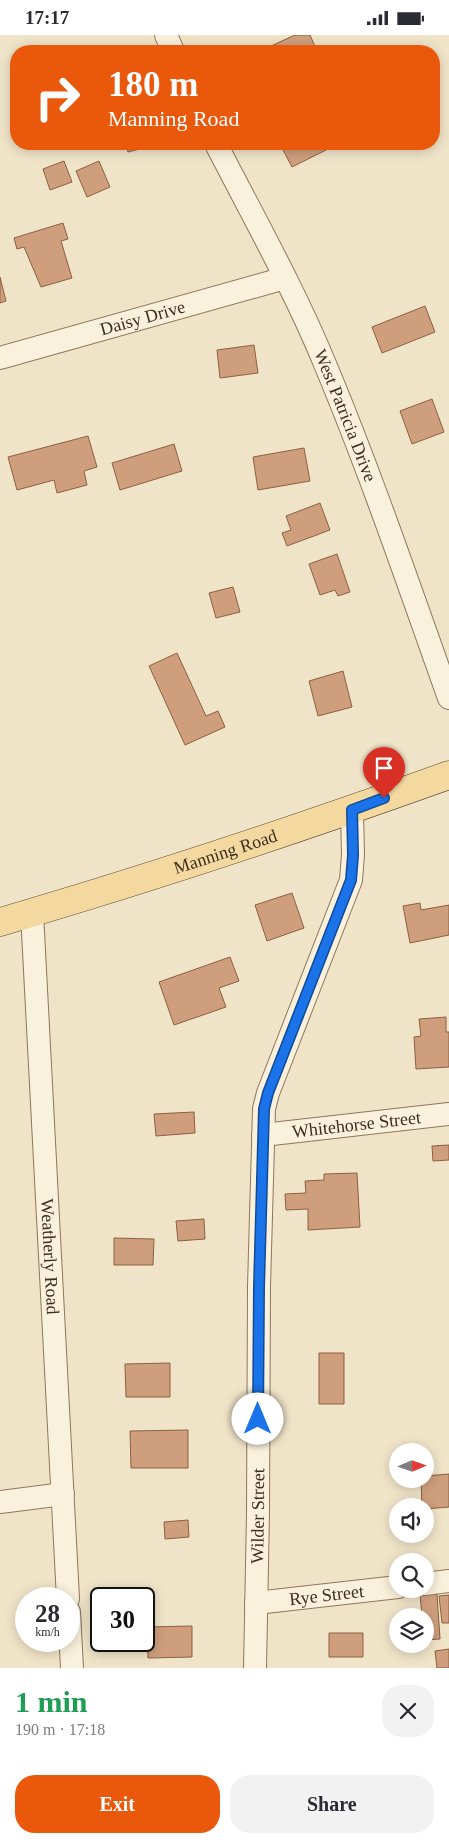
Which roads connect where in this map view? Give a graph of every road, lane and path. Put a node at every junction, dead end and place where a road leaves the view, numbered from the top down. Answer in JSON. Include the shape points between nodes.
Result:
{"nodes":[{"id":1,"x":219,"y":150,"type":"edge"},
{"id":2,"x":285,"y":278,"type":"junction"},
{"id":3,"x":0,"y":358,"type":"edge"},
{"id":4,"x":449,"y":698,"type":"edge"},
{"id":5,"x":449,"y":775,"type":"edge"},
{"id":6,"x":352,"y":810,"type":"junction"},
{"id":7,"x":32,"y":913,"type":"junction"},
{"id":8,"x":0,"y":922,"type":"edge"},
{"id":9,"x":449,"y":1114,"type":"edge"},
{"id":10,"x":263,"y":1135,"type":"junction"},
{"id":11,"x":63,"y":1494,"type":"junction"},
{"id":12,"x":0,"y":1503,"type":"edge"},
{"id":13,"x":449,"y":1581,"type":"edge"},
{"id":14,"x":434,"y":1583,"type":"edge"},
{"id":15,"x":67,"y":1587,"type":"edge"},
{"id":16,"x":389,"y":1588,"type":"edge"},
{"id":17,"x":256,"y":1603,"type":"junction"},
{"id":18,"x":71,"y":1652,"type":"edge"},
{"id":19,"x":72,"y":1668,"type":"edge"},
{"id":20,"x":255,"y":1668,"type":"edge"}],
"edges":[{"from":1,"to":2,"type":"street","name":"West Patricia Drive"},
{"from":2,"to":3,"type":"street","name":"Daisy Drive"},
{"from":2,"to":4,"type":"street","name":"West Patricia Drive","via":[[325,363]]},
{"from":5,"to":6,"type":"main road","name":"Manning Road"},
{"from":6,"to":7,"type":"main road","name":"Manning Road"},
{"from":6,"to":10,"type":"street","name":"Wilder Street","via":[[351,880],[268,1093]]},
{"from":7,"to":8,"type":"main road","name":"Manning Road"},
{"from":7,"to":11,"type":"street","name":"Weatherly Road"},
{"from":9,"to":10,"type":"street","name":"Whitehorse Street"},
{"from":10,"to":17,"type":"street","name":"Wilder Street"},
{"from":11,"to":12,"type":"street"},
{"from":11,"to":15,"type":"street","name":"Weatherly Road"},
{"from":13,"to":14,"type":"street"},
{"from":16,"to":17,"type":"street","name":"Rye Street"},
{"from":17,"to":20,"type":"street","name":"Wilder Street"},
{"from":18,"to":19,"type":"street"}]}
